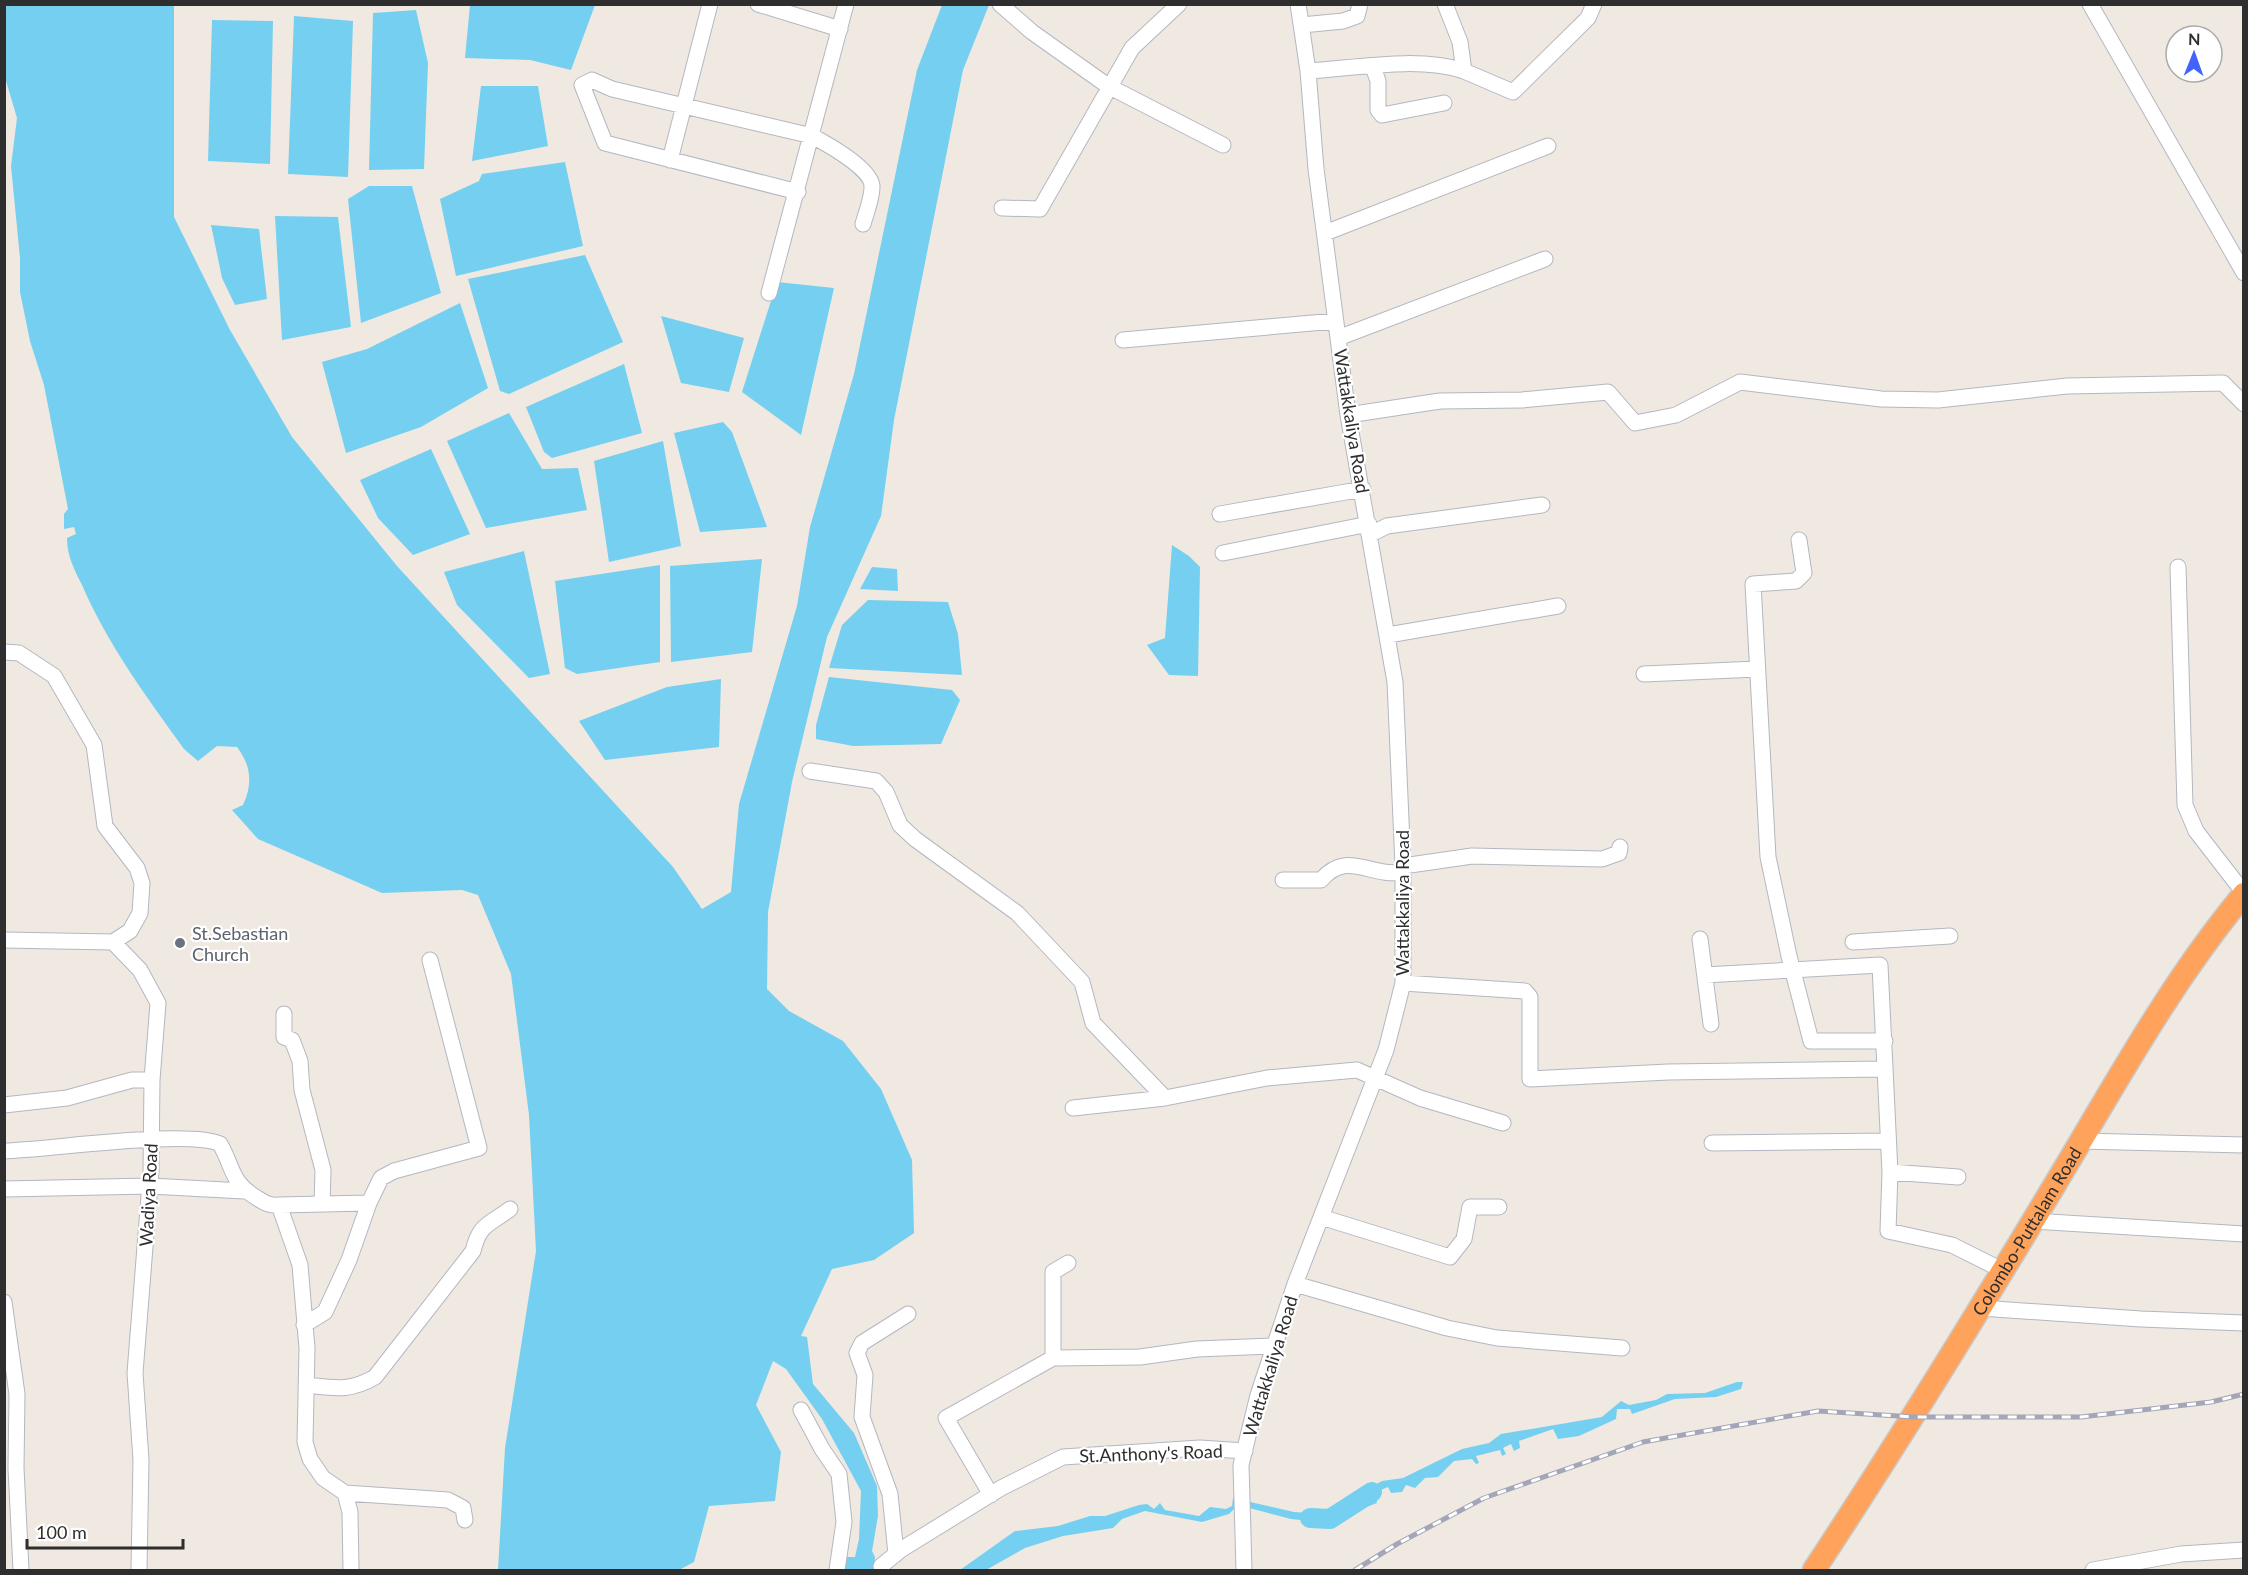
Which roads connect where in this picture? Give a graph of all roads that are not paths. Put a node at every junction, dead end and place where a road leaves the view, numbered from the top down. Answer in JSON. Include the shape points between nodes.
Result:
{"nodes":[{"id":1,"x":710,"y":4,"type":"edge"},
{"id":2,"x":758,"y":4,"type":"edge"},
{"id":3,"x":846,"y":4,"type":"edge"},
{"id":4,"x":1000,"y":4,"type":"edge"},
{"id":5,"x":1179,"y":4,"type":"edge"},
{"id":6,"x":1298,"y":4,"type":"edge"},
{"id":7,"x":1360,"y":4,"type":"edge"},
{"id":8,"x":1445,"y":4,"type":"edge"},
{"id":9,"x":1594,"y":4,"type":"edge"},
{"id":10,"x":2090,"y":4,"type":"edge"},
{"id":11,"x":1302,"y":25,"type":"junction"},
{"id":12,"x":840,"y":29,"type":"junction"},
{"id":13,"x":1373,"y":67,"type":"junction"},
{"id":14,"x":1308,"y":71,"type":"junction"},
{"id":15,"x":1464,"y":71,"type":"junction"},
{"id":16,"x":1108,"y":86,"type":"junction"},
{"id":17,"x":1444,"y":103,"type":"dead end"},
{"id":18,"x":683,"y":105,"type":"junction"},
{"id":19,"x":812,"y":136,"type":"junction"},
{"id":20,"x":1223,"y":145,"type":"dead end"},
{"id":21,"x":1548,"y":146,"type":"dead end"},
{"id":22,"x":670,"y":160,"type":"junction"},
{"id":23,"x":798,"y":192,"type":"junction"},
{"id":24,"x":1002,"y":208,"type":"dead end"},
{"id":25,"x":863,"y":224,"type":"dead end"},
{"id":26,"x":1325,"y":233,"type":"junction"},
{"id":27,"x":1545,"y":259,"type":"dead end"},
{"id":28,"x":2244,"y":273,"type":"edge"},
{"id":29,"x":769,"y":293,"type":"dead end"},
{"id":30,"x":1335,"y":321,"type":"junction"},
{"id":31,"x":1338,"y":338,"type":"junction"},
{"id":32,"x":1123,"y":340,"type":"dead end"},
{"id":33,"x":2244,"y":404,"type":"edge"},
{"id":34,"x":1348,"y":415,"type":"junction"},
{"id":35,"x":1363,"y":489,"type":"junction"},
{"id":36,"x":1542,"y":505,"type":"dead end"},
{"id":37,"x":1220,"y":514,"type":"dead end"},
{"id":38,"x":1370,"y":529,"type":"junction"},
{"id":39,"x":1799,"y":540,"type":"dead end"},
{"id":40,"x":1223,"y":553,"type":"dead end"},
{"id":41,"x":2178,"y":567,"type":"dead end"},
{"id":42,"x":1558,"y":606,"type":"dead end"},
{"id":43,"x":1388,"y":635,"type":"junction"},
{"id":44,"x":4,"y":652,"type":"edge"},
{"id":45,"x":1757,"y":669,"type":"junction"},
{"id":46,"x":1644,"y":675,"type":"dead end"},
{"id":47,"x":810,"y":771,"type":"dead end"},
{"id":48,"x":1620,"y":847,"type":"dead end"},
{"id":49,"x":1403,"y":869,"type":"junction"},
{"id":50,"x":1283,"y":880,"type":"dead end"},
{"id":51,"x":2244,"y":894,"type":"edge"},
{"id":52,"x":1950,"y":936,"type":"dead end"},
{"id":53,"x":1701,"y":939,"type":"dead end"},
{"id":54,"x":4,"y":940,"type":"edge"},
{"id":55,"x":1879,"y":940,"type":"junction"},
{"id":56,"x":113,"y":942,"type":"junction"},
{"id":57,"x":1853,"y":942,"type":"dead end"},
{"id":58,"x":430,"y":960,"type":"dead end"},
{"id":59,"x":1881,"y":965,"type":"junction"},
{"id":60,"x":1793,"y":970,"type":"junction"},
{"id":61,"x":1705,"y":975,"type":"junction"},
{"id":62,"x":1403,"y":983,"type":"junction"},
{"id":63,"x":284,"y":1014,"type":"dead end"},
{"id":64,"x":1711,"y":1024,"type":"dead end"},
{"id":65,"x":1884,"y":1041,"type":"junction"},
{"id":66,"x":1883,"y":1069,"type":"junction"},
{"id":67,"x":1374,"y":1078,"type":"junction"},
{"id":68,"x":152,"y":1080,"type":"junction"},
{"id":69,"x":1165,"y":1098,"type":"junction"},
{"id":70,"x":4,"y":1105,"type":"edge"},
{"id":71,"x":1072,"y":1108,"type":"dead end"},
{"id":72,"x":1503,"y":1123,"type":"dead end"},
{"id":73,"x":150,"y":1140,"type":"junction"},
{"id":74,"x":1888,"y":1140,"type":"junction"},
{"id":75,"x":2080,"y":1141,"type":"junction"},
{"id":76,"x":1712,"y":1143,"type":"dead end"},
{"id":77,"x":2244,"y":1145,"type":"edge"},
{"id":78,"x":4,"y":1151,"type":"edge"},
{"id":79,"x":1890,"y":1172,"type":"junction"},
{"id":80,"x":1958,"y":1177,"type":"dead end"},
{"id":81,"x":150,"y":1186,"type":"junction"},
{"id":82,"x":4,"y":1189,"type":"edge"},
{"id":83,"x":244,"y":1191,"type":"junction"},
{"id":84,"x":369,"y":1203,"type":"junction"},
{"id":85,"x":322,"y":1204,"type":"junction"},
{"id":86,"x":279,"y":1205,"type":"junction"},
{"id":87,"x":1499,"y":1207,"type":"dead end"},
{"id":88,"x":510,"y":1209,"type":"dead end"},
{"id":89,"x":1321,"y":1216,"type":"junction"},
{"id":90,"x":2033,"y":1221,"type":"junction"},
{"id":91,"x":2244,"y":1234,"type":"edge"},
{"id":92,"x":1068,"y":1263,"type":"dead end"},
{"id":93,"x":2002,"y":1270,"type":"junction"},
{"id":94,"x":1295,"y":1284,"type":"junction"},
{"id":95,"x":4,"y":1302,"type":"edge"},
{"id":96,"x":1980,"y":1308,"type":"junction"},
{"id":97,"x":908,"y":1314,"type":"dead end"},
{"id":98,"x":2244,"y":1323,"type":"edge"},
{"id":99,"x":304,"y":1325,"type":"junction"},
{"id":100,"x":1274,"y":1346,"type":"junction"},
{"id":101,"x":1622,"y":1348,"type":"dead end"},
{"id":102,"x":1053,"y":1358,"type":"junction"},
{"id":103,"x":306,"y":1385,"type":"junction"},
{"id":104,"x":801,"y":1410,"type":"dead end"},
{"id":105,"x":1245,"y":1451,"type":"junction"},
{"id":106,"x":345,"y":1493,"type":"junction"},
{"id":107,"x":991,"y":1495,"type":"junction"},
{"id":108,"x":465,"y":1520,"type":"dead end"},
{"id":109,"x":2244,"y":1550,"type":"edge"},
{"id":110,"x":899,"y":1551,"type":"junction"},
{"id":111,"x":881,"y":1566,"type":"dead end"},
{"id":112,"x":21,"y":1570,"type":"edge"},
{"id":113,"x":139,"y":1570,"type":"edge"},
{"id":114,"x":351,"y":1570,"type":"edge"},
{"id":115,"x":837,"y":1570,"type":"edge"},
{"id":116,"x":1244,"y":1570,"type":"edge"},
{"id":117,"x":1814,"y":1570,"type":"edge"},
{"id":118,"x":2093,"y":1570,"type":"edge"}],
"edges":[{"from":1,"to":18,"type":"street"},
{"from":2,"to":12,"type":"street"},
{"from":3,"to":12,"type":"street"},
{"from":4,"to":16,"type":"street"},
{"from":5,"to":16,"type":"street","via":[[1132,48]]},
{"from":6,"to":11,"type":"street","name":"Wattakkaliya Road"},
{"from":7,"to":11,"type":"street","via":[[1357,16]]},
{"from":8,"to":15,"type":"street","via":[[1460,42]]},
{"from":9,"to":15,"type":"street","via":[[1588,18],[1513,92]]},
{"from":10,"to":28,"type":"street"},
{"from":11,"to":14,"type":"street","name":"Wattakkaliya Road"},
{"from":12,"to":19,"type":"street"},
{"from":13,"to":14,"type":"street"},
{"from":13,"to":15,"type":"street","via":[[1422,64]]},
{"from":13,"to":17,"type":"street","via":[[1378,81],[1378,110],[1382,115]]},
{"from":14,"to":26,"type":"street","name":"Wattakkaliya Road"},
{"from":16,"to":20,"type":"street"},
{"from":16,"to":24,"type":"street","via":[[1040,208]]},
{"from":18,"to":19,"type":"street"},
{"from":18,"to":22,"type":"street"},
{"from":18,"to":22,"type":"street","via":[[612,89],[592,80],[582,85],[605,143]]},
{"from":19,"to":23,"type":"street"},
{"from":19,"to":25,"type":"street","via":[[869,176],[872,188]]},
{"from":21,"to":26,"type":"street"},
{"from":22,"to":23,"type":"street"},
{"from":23,"to":29,"type":"street"},
{"from":26,"to":30,"type":"street","name":"Wattakkaliya Road"},
{"from":27,"to":31,"type":"street"},
{"from":30,"to":31,"type":"street","name":"Wattakkaliya Road"},
{"from":30,"to":32,"type":"street"},
{"from":31,"to":34,"type":"street","name":"Wattakkaliya Road"},
{"from":33,"to":34,"type":"street","via":[[2223,382],[2067,386],[1938,400],[1881,399],[1740,382],[1676,415],[1635,423],[1608,392],[1522,400],[1440,401]]},
{"from":34,"to":35,"type":"street","name":"Wattakkaliya Road"},
{"from":35,"to":37,"type":"street"},
{"from":35,"to":38,"type":"street","name":"Wattakkaliya Road"},
{"from":36,"to":38,"type":"street"},
{"from":38,"to":40,"type":"street"},
{"from":38,"to":43,"type":"street","name":"Wattakkaliya Road"},
{"from":39,"to":45,"type":"street","via":[[1804,573],[1796,581],[1753,584]]},
{"from":41,"to":51,"type":"street","via":[[2185,805],[2196,831]]},
{"from":42,"to":43,"type":"street"},
{"from":43,"to":49,"type":"street","name":"Wattakkaliya Road","via":[[1395,682]]},
{"from":44,"to":56,"type":"street","via":[[19,653],[54,676],[94,745],[105,826],[137,868],[141,883],[140,914],[130,931]]},
{"from":45,"to":46,"type":"street"},
{"from":45,"to":60,"type":"street","via":[[1768,857]]},
{"from":47,"to":69,"type":"street","via":[[876,781],[886,792],[900,825],[1017,912],[1082,982],[1093,1023]]},
{"from":48,"to":49,"type":"street","via":[[1619,853],[1602,859],[1472,856]]},
{"from":49,"to":50,"type":"street","via":[[1395,873],[1351,864],[1336,866],[1321,880]]},
{"from":49,"to":62,"type":"street","name":"Wattakkaliya Road"},
{"from":51,"to":75,"type":"highway","name":"Colombo-Puttalam Road","via":[[2203,943]]},
{"from":52,"to":55,"type":"street"},
{"from":53,"to":61,"type":"street"},
{"from":54,"to":56,"type":"street"},
{"from":55,"to":57,"type":"street"},
{"from":55,"to":59,"type":"street"},
{"from":56,"to":68,"type":"street","name":"Wadiya Road","via":[[140,970],[158,1004]]},
{"from":58,"to":84,"type":"street","via":[[479,1148],[394,1171],[381,1178]]},
{"from":59,"to":60,"type":"street"},
{"from":59,"to":65,"type":"street"},
{"from":60,"to":61,"type":"street"},
{"from":60,"to":65,"type":"street","via":[[1811,1041]]},
{"from":61,"to":64,"type":"street"},
{"from":62,"to":66,"type":"street","via":[[1525,991],[1530,997],[1530,1079],[1668,1072]]},
{"from":62,"to":67,"type":"street","name":"Wattakkaliya Road","via":[[1386,1050]]},
{"from":63,"to":85,"type":"street","via":[[284,1037],[292,1040],[300,1061],[302,1090],[323,1170]]},
{"from":65,"to":66,"type":"street"},
{"from":66,"to":74,"type":"street"},
{"from":67,"to":69,"type":"street","via":[[1357,1070],[1267,1078]]},
{"from":67,"to":72,"type":"street","via":[[1420,1098]]},
{"from":67,"to":89,"type":"street","name":"Wattakkaliya Road"},
{"from":68,"to":70,"type":"street","via":[[132,1080],[67,1098]]},
{"from":68,"to":73,"type":"street","name":"Wadiya Road"},
{"from":69,"to":71,"type":"street"},
{"from":73,"to":78,"type":"street"},
{"from":73,"to":81,"type":"street","name":"Wadiya Road"},
{"from":73,"to":83,"type":"street","via":[[210,1140],[220,1144]]},
{"from":74,"to":76,"type":"street"},
{"from":74,"to":79,"type":"street"},
{"from":75,"to":77,"type":"street"},
{"from":75,"to":90,"type":"highway","name":"Colombo-Puttalam Road"},
{"from":79,"to":80,"type":"street"},
{"from":79,"to":93,"type":"street","via":[[1888,1231],[1952,1245]]},
{"from":81,"to":82,"type":"street"},
{"from":81,"to":83,"type":"street"},
{"from":81,"to":113,"type":"street","name":"Wadiya Road","via":[[135,1373],[141,1460]]},
{"from":83,"to":86,"type":"street","via":[[271,1206]]},
{"from":84,"to":85,"type":"street"},
{"from":84,"to":99,"type":"street","via":[[325,1312]]},
{"from":85,"to":86,"type":"street"},
{"from":86,"to":99,"type":"street","via":[[300,1265]]},
{"from":87,"to":89,"type":"street","via":[[1470,1206],[1464,1239],[1450,1257]]},
{"from":88,"to":103,"type":"street","via":[[477,1234],[473,1251],[375,1377],[345,1389]]},
{"from":89,"to":94,"type":"street","name":"Wattakkaliya Road"},
{"from":90,"to":91,"type":"street"},
{"from":90,"to":93,"type":"highway","name":"Colombo-Puttalam Road"},
{"from":92,"to":102,"type":"street","via":[[1053,1272]]},
{"from":93,"to":96,"type":"highway","name":"Colombo-Puttalam Road"},
{"from":94,"to":100,"type":"street","name":"Wattakkaliya Road"},
{"from":94,"to":101,"type":"street","via":[[1497,1338]]},
{"from":95,"to":112,"type":"street","via":[[17,1394]]},
{"from":96,"to":98,"type":"street"},
{"from":96,"to":117,"type":"highway","name":"Colombo-Puttalam Road"},
{"from":97,"to":110,"type":"street","via":[[862,1343],[857,1353],[865,1375],[862,1417],[890,1494]]},
{"from":99,"to":103,"type":"street"},
{"from":100,"to":102,"type":"street","via":[[1197,1349],[1140,1357]]},
{"from":100,"to":105,"type":"street","name":"Wattakkaliya Road"},
{"from":102,"to":107,"type":"street","via":[[946,1419]]},
{"from":103,"to":106,"type":"street","via":[[305,1442],[310,1459],[323,1478]]},
{"from":104,"to":115,"type":"street","via":[[839,1473],[844,1522]]},
{"from":105,"to":107,"type":"street","name":"St.Anthony's Road","via":[[1200,1448],[1063,1457]]},
{"from":105,"to":116,"type":"street","name":"Wattakkaliya Road","via":[[1241,1466]]},
{"from":106,"to":108,"type":"street","via":[[448,1500],[463,1508]]},
{"from":106,"to":114,"type":"street","via":[[350,1512]]},
{"from":107,"to":110,"type":"street","name":"St.Anthony's Road"},
{"from":109,"to":118,"type":"street","via":[[2181,1554]]},
{"from":110,"to":111,"type":"street","name":"St.Anthony's Road"}]}
